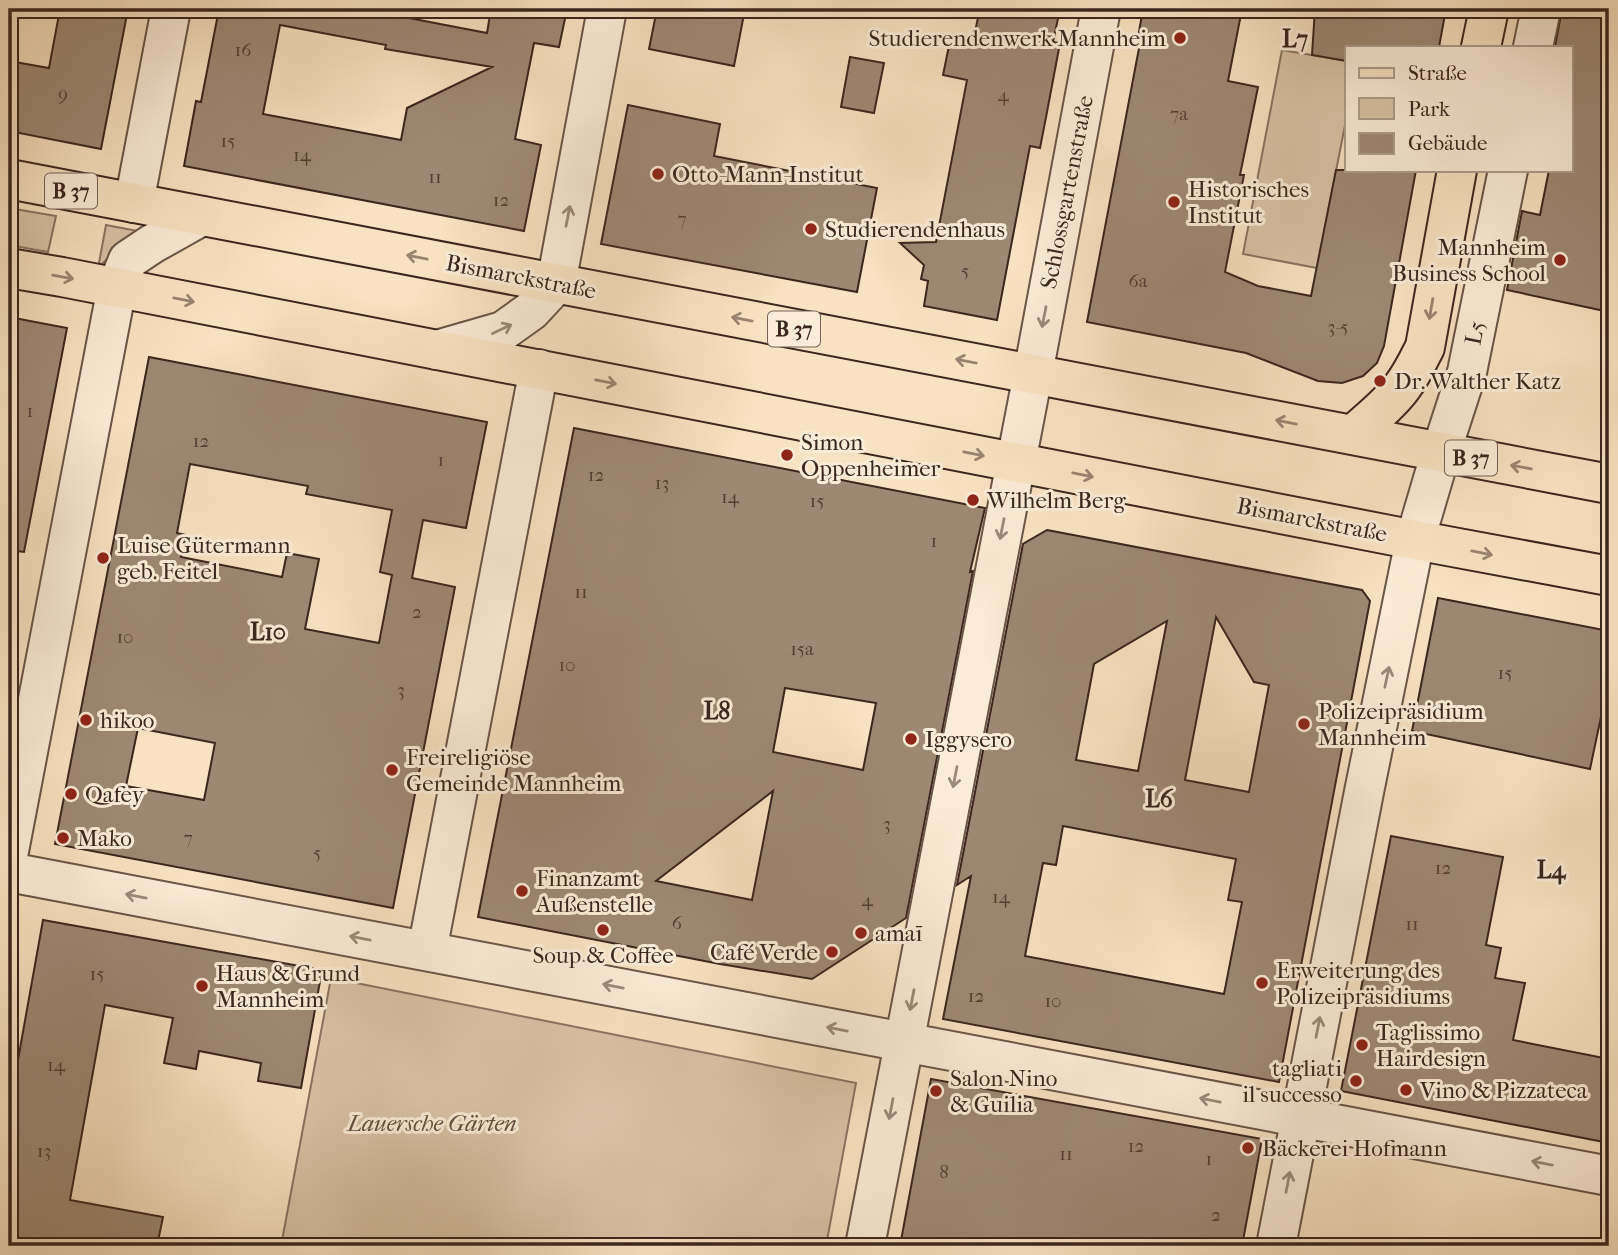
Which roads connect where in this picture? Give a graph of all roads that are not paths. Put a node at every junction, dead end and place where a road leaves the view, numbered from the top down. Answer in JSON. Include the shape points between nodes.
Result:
{"nodes":[{"id":1,"x":171,"y":9,"type":"edge"},
{"id":2,"x":607,"y":9,"type":"edge"},
{"id":3,"x":1101,"y":9,"type":"edge"},
{"id":4,"x":1489,"y":9,"type":"edge"},
{"id":5,"x":1541,"y":9,"type":"edge"},
{"id":6,"x":1481,"y":46,"type":"edge"},
{"id":7,"x":1533,"y":46,"type":"edge"},
{"id":8,"x":1457,"y":172,"type":"edge"},
{"id":9,"x":1508,"y":172,"type":"edge"},
{"id":10,"x":9,"y":179,"type":"edge"},
{"id":11,"x":134,"y":203,"type":"junction"},
{"id":12,"x":202,"y":216,"type":"junction"},
{"id":13,"x":9,"y":268,"type":"edge"},
{"id":14,"x":556,"y":284,"type":"junction"},
{"id":15,"x":117,"y":287,"type":"junction"},
{"id":16,"x":437,"y":350,"type":"junction"},
{"id":17,"x":539,"y":369,"type":"junction"},
{"id":18,"x":1033,"y":374,"type":"junction"},
{"id":19,"x":1353,"y":435,"type":"junction"},
{"id":20,"x":1441,"y":452,"type":"junction"},
{"id":21,"x":1016,"y":462,"type":"junction"},
{"id":22,"x":1609,"y":484,"type":"edge"},
{"id":23,"x":1415,"y":540,"type":"junction"},
{"id":24,"x":1609,"y":576,"type":"edge"},
{"id":25,"x":9,"y":851,"type":"edge"},
{"id":26,"x":9,"y":872,"type":"edge"},
{"id":27,"x":427,"y":951,"type":"junction"},
{"id":28,"x":904,"y":1042,"type":"junction"},
{"id":29,"x":1301,"y":1118,"type":"junction"},
{"id":30,"x":1609,"y":1176,"type":"edge"},
{"id":31,"x":864,"y":1246,"type":"edge"},
{"id":32,"x":1276,"y":1246,"type":"edge"}],
"edges":[{"from":1,"to":11,"type":"street"},
{"from":14,"to":2,"type":"street","one_way":true},
{"from":3,"to":18,"type":"street","name":"Schlossgartenstraße","one_way":true},
{"from":4,"to":6,"type":"main road"},
{"from":5,"to":7,"type":"street"},
{"from":8,"to":19,"type":"main road","one_way":true,"via":[[1425,347],[1403,386]]},
{"from":9,"to":20,"type":"street","name":"L5","via":[[1467,372]]},
{"from":10,"to":11,"type":"main road","name":"Bismarckstraße","number":"B 37"},
{"from":11,"to":12,"type":"main road","name":"Bismarckstraße","number":"B 37"},
{"from":14,"to":12,"type":"main road","name":"Bismarckstraße","number":"B 37","one_way":true},
{"from":12,"to":15,"type":"street","via":[[128,260]]},
{"from":13,"to":15,"type":"main road","name":"Bismarckstraße","one_way":true},
{"from":16,"to":14,"type":"street","one_way":true,"via":[[503,331],[531,311]]},
{"from":18,"to":14,"type":"main road","name":"Bismarckstraße","number":"B 37","one_way":true},
{"from":15,"to":16,"type":"main road","name":"Bismarckstraße","one_way":true},
{"from":15,"to":25,"type":"street"},
{"from":16,"to":17,"type":"main road","name":"Bismarckstraße"},
{"from":17,"to":21,"type":"main road","name":"Bismarckstraße","one_way":true},
{"from":17,"to":27,"type":"street"},
{"from":19,"to":18,"type":"main road","name":"Bismarckstraße","number":"B 37","one_way":true},
{"from":18,"to":21,"type":"street"},
{"from":19,"to":20,"type":"main road","name":"Bismarckstraße","number":"B 37"},
{"from":22,"to":20,"type":"main road","name":"Bismarckstraße","number":"B 37","one_way":true},
{"from":20,"to":23,"type":"street","name":"L5"},
{"from":21,"to":23,"type":"main road","name":"Bismarckstraße","one_way":true},
{"from":21,"to":28,"type":"street","one_way":true},
{"from":23,"to":24,"type":"main road","name":"Bismarckstraße","one_way":true},
{"from":29,"to":23,"type":"street","name":"L5","one_way":true},
{"from":27,"to":26,"type":"street","one_way":true},
{"from":28,"to":27,"type":"street","one_way":true},
{"from":29,"to":28,"type":"street","one_way":true},
{"from":28,"to":31,"type":"street","one_way":true},
{"from":30,"to":29,"type":"street","one_way":true},
{"from":32,"to":29,"type":"street","name":"L5","one_way":true}]}
